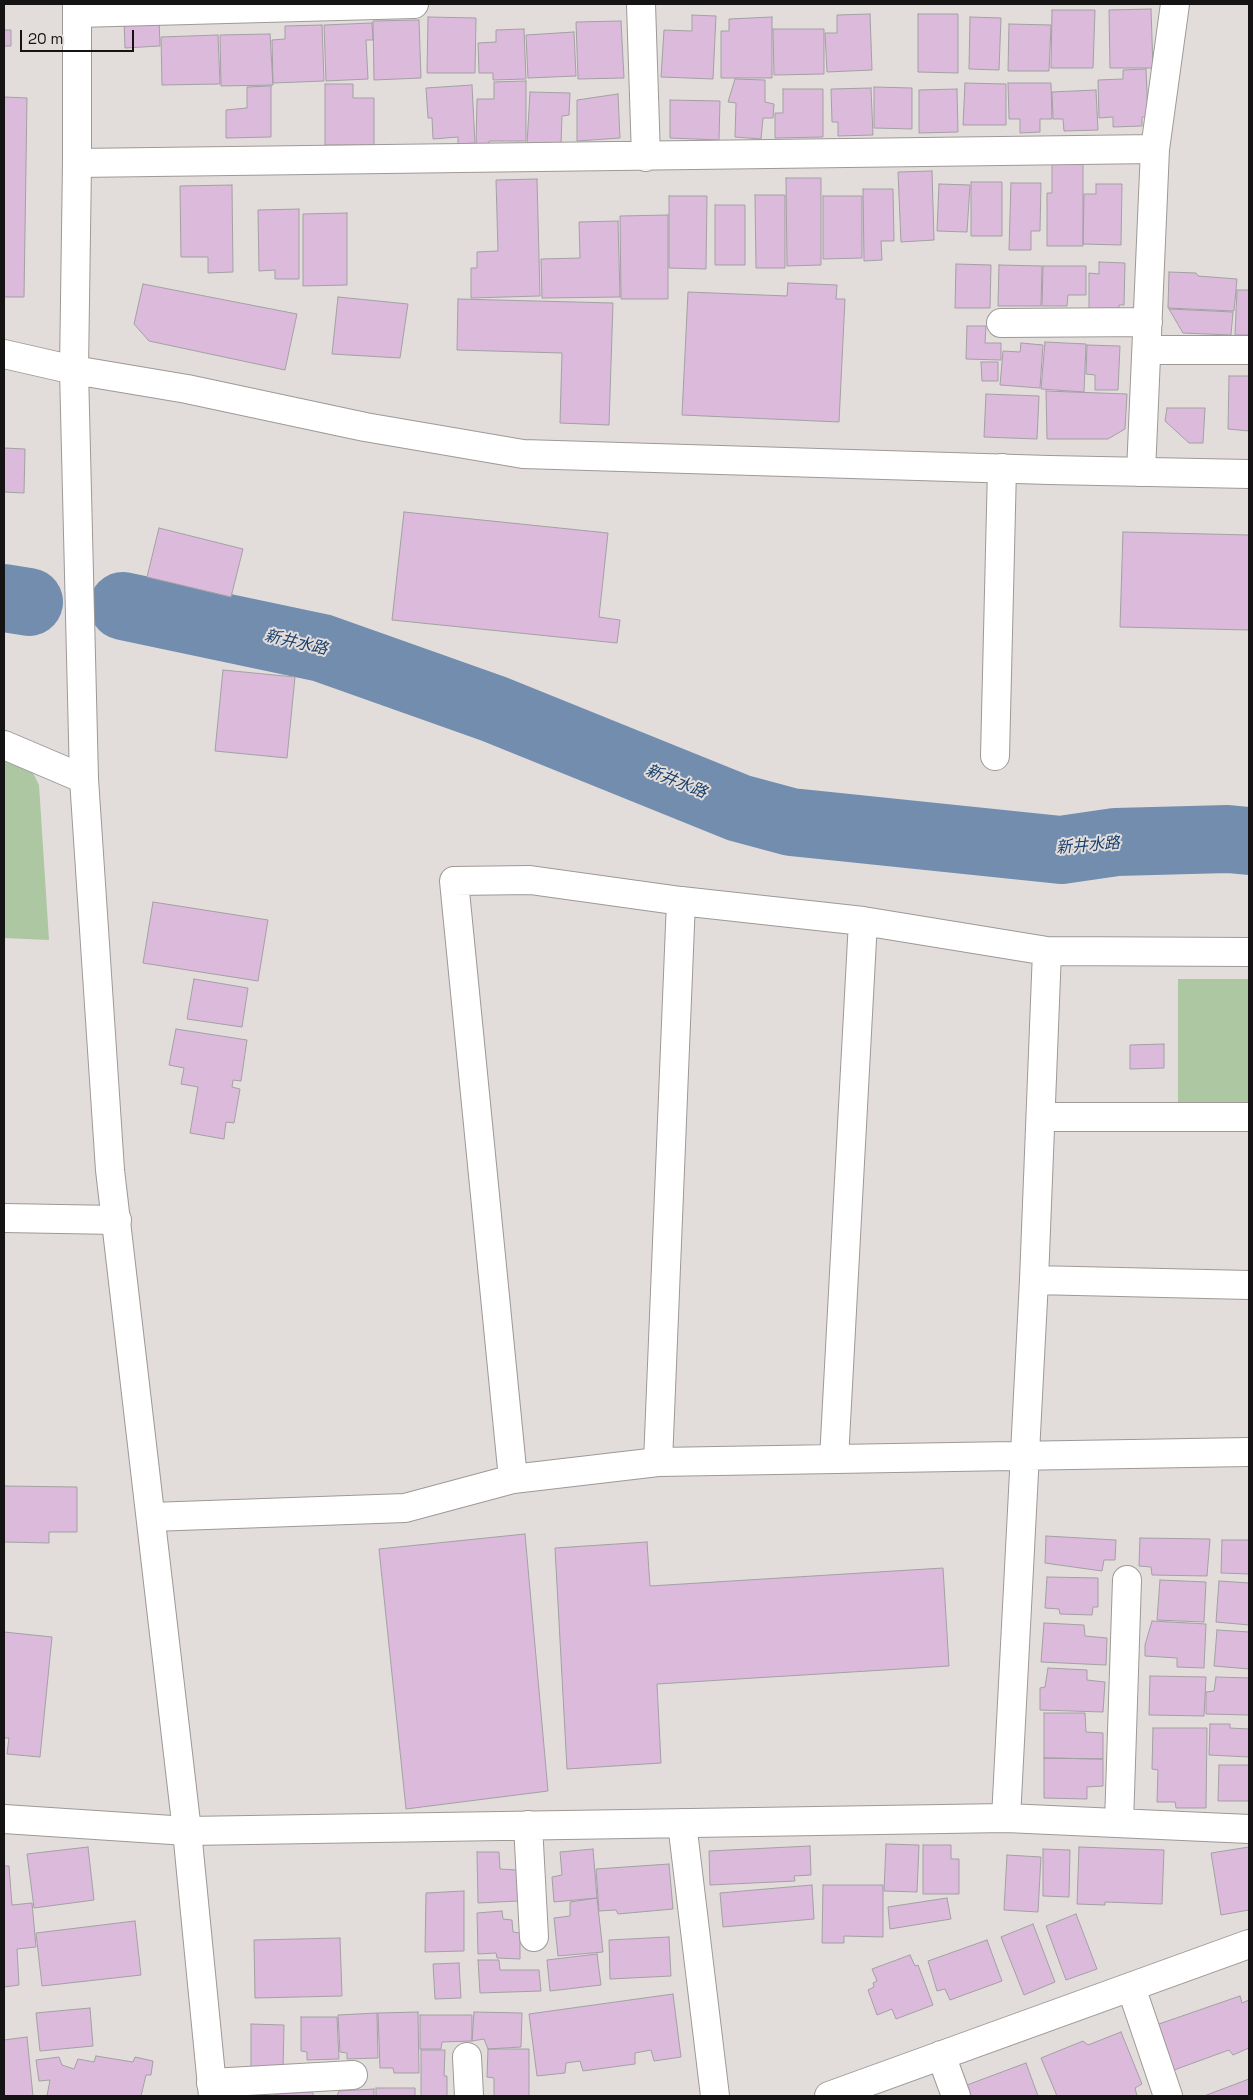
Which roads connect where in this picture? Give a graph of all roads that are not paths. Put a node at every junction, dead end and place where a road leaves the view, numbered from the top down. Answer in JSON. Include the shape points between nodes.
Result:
{"nodes":[{"id":1,"x":414,"y":4,"type":"edge"},
{"id":2,"x":641,"y":4,"type":"edge"},
{"id":3,"x":1175,"y":4,"type":"edge"},
{"id":4,"x":77,"y":8,"type":"edge"},
{"id":5,"x":1155,"y":149,"type":"junction"},
{"id":6,"x":646,"y":157,"type":"junction"},
{"id":7,"x":77,"y":163,"type":"junction"},
{"id":8,"x":1148,"y":322,"type":"junction"},
{"id":9,"x":1001,"y":323,"type":"dead end"},
{"id":10,"x":1146,"y":350,"type":"junction"},
{"id":11,"x":1249,"y":350,"type":"edge"},
{"id":12,"x":4,"y":354,"type":"edge"},
{"id":13,"x":74,"y":370,"type":"junction"},
{"id":14,"x":1002,"y":468,"type":"junction"},
{"id":15,"x":1141,"y":472,"type":"junction"},
{"id":16,"x":1249,"y":474,"type":"edge"},
{"id":17,"x":4,"y":745,"type":"edge"},
{"id":18,"x":995,"y":756,"type":"dead end"},
{"id":19,"x":84,"y":779,"type":"junction"},
{"id":20,"x":680,"y":901,"type":"junction"},
{"id":21,"x":862,"y":920,"type":"junction"},
{"id":22,"x":1047,"y":951,"type":"junction"},
{"id":23,"x":1249,"y":952,"type":"edge"},
{"id":24,"x":1042,"y":1117,"type":"junction"},
{"id":25,"x":1249,"y":1117,"type":"edge"},
{"id":26,"x":4,"y":1218,"type":"edge"},
{"id":27,"x":117,"y":1220,"type":"junction"},
{"id":28,"x":1034,"y":1280,"type":"junction"},
{"id":29,"x":1249,"y":1284,"type":"edge"},
{"id":30,"x":1249,"y":1452,"type":"edge"},
{"id":31,"x":1026,"y":1456,"type":"junction"},
{"id":32,"x":834,"y":1459,"type":"junction"},
{"id":33,"x":658,"y":1462,"type":"junction"},
{"id":34,"x":512,"y":1479,"type":"junction"},
{"id":35,"x":151,"y":1517,"type":"junction"},
{"id":36,"x":1127,"y":1580,"type":"dead end"},
{"id":37,"x":1006,"y":1818,"type":"junction"},
{"id":38,"x":4,"y":1819,"type":"edge"},
{"id":39,"x":682,"y":1823,"type":"junction"},
{"id":40,"x":1119,"y":1823,"type":"junction"},
{"id":41,"x":528,"y":1825,"type":"junction"},
{"id":42,"x":1249,"y":1829,"type":"edge"},
{"id":43,"x":187,"y":1831,"type":"junction"},
{"id":44,"x":534,"y":1937,"type":"dead end"},
{"id":45,"x":1249,"y":1944,"type":"edge"},
{"id":46,"x":1130,"y":1987,"type":"junction"},
{"id":47,"x":941,"y":2056,"type":"junction"},
{"id":48,"x":467,"y":2057,"type":"dead end"},
{"id":49,"x":354,"y":2075,"type":"dead end"},
{"id":50,"x":212,"y":2089,"type":"edge"},
{"id":51,"x":469,"y":2096,"type":"edge"},
{"id":52,"x":715,"y":2096,"type":"edge"},
{"id":53,"x":828,"y":2096,"type":"edge"},
{"id":54,"x":956,"y":2096,"type":"edge"},
{"id":55,"x":1168,"y":2096,"type":"edge"}],
"edges":[{"from":1,"to":4,"type":"street"},
{"from":2,"to":6,"type":"street"},
{"from":3,"to":5,"type":"street"},
{"from":4,"to":7,"type":"street"},
{"from":5,"to":6,"type":"street"},
{"from":5,"to":8,"type":"street"},
{"from":6,"to":7,"type":"street"},
{"from":7,"to":13,"type":"street"},
{"from":8,"to":9,"type":"street"},
{"from":8,"to":10,"type":"street"},
{"from":10,"to":11,"type":"street"},
{"from":10,"to":15,"type":"street"},
{"from":12,"to":13,"type":"street"},
{"from":13,"to":14,"type":"street","via":[[187,388],[365,427],[523,454]]},
{"from":13,"to":19,"type":"street"},
{"from":14,"to":15,"type":"street"},
{"from":14,"to":18,"type":"street"},
{"from":15,"to":16,"type":"street"},
{"from":17,"to":19,"type":"street"},
{"from":19,"to":27,"type":"street","via":[[110,1170]]},
{"from":20,"to":21,"type":"street"},
{"from":20,"to":33,"type":"street"},
{"from":20,"to":34,"type":"street","via":[[530,880],[454,881]]},
{"from":21,"to":22,"type":"street"},
{"from":21,"to":32,"type":"street"},
{"from":22,"to":23,"type":"street"},
{"from":22,"to":24,"type":"street"},
{"from":24,"to":25,"type":"street"},
{"from":24,"to":28,"type":"street"},
{"from":26,"to":27,"type":"street"},
{"from":27,"to":35,"type":"street"},
{"from":28,"to":29,"type":"street"},
{"from":28,"to":31,"type":"street"},
{"from":30,"to":31,"type":"street"},
{"from":31,"to":32,"type":"street"},
{"from":31,"to":37,"type":"street"},
{"from":32,"to":33,"type":"street"},
{"from":33,"to":34,"type":"street"},
{"from":34,"to":35,"type":"street","via":[[405,1508]]},
{"from":35,"to":43,"type":"street"},
{"from":36,"to":40,"type":"street"},
{"from":37,"to":39,"type":"street"},
{"from":37,"to":40,"type":"street"},
{"from":38,"to":43,"type":"street"},
{"from":39,"to":41,"type":"street"},
{"from":39,"to":52,"type":"street"},
{"from":40,"to":42,"type":"street"},
{"from":41,"to":43,"type":"street"},
{"from":41,"to":44,"type":"street"},
{"from":43,"to":50,"type":"street"},
{"from":45,"to":46,"type":"street"},
{"from":46,"to":47,"type":"street"},
{"from":46,"to":55,"type":"street"},
{"from":47,"to":53,"type":"street"},
{"from":47,"to":54,"type":"street"},
{"from":48,"to":51,"type":"street"},
{"from":49,"to":50,"type":"street"}]}
